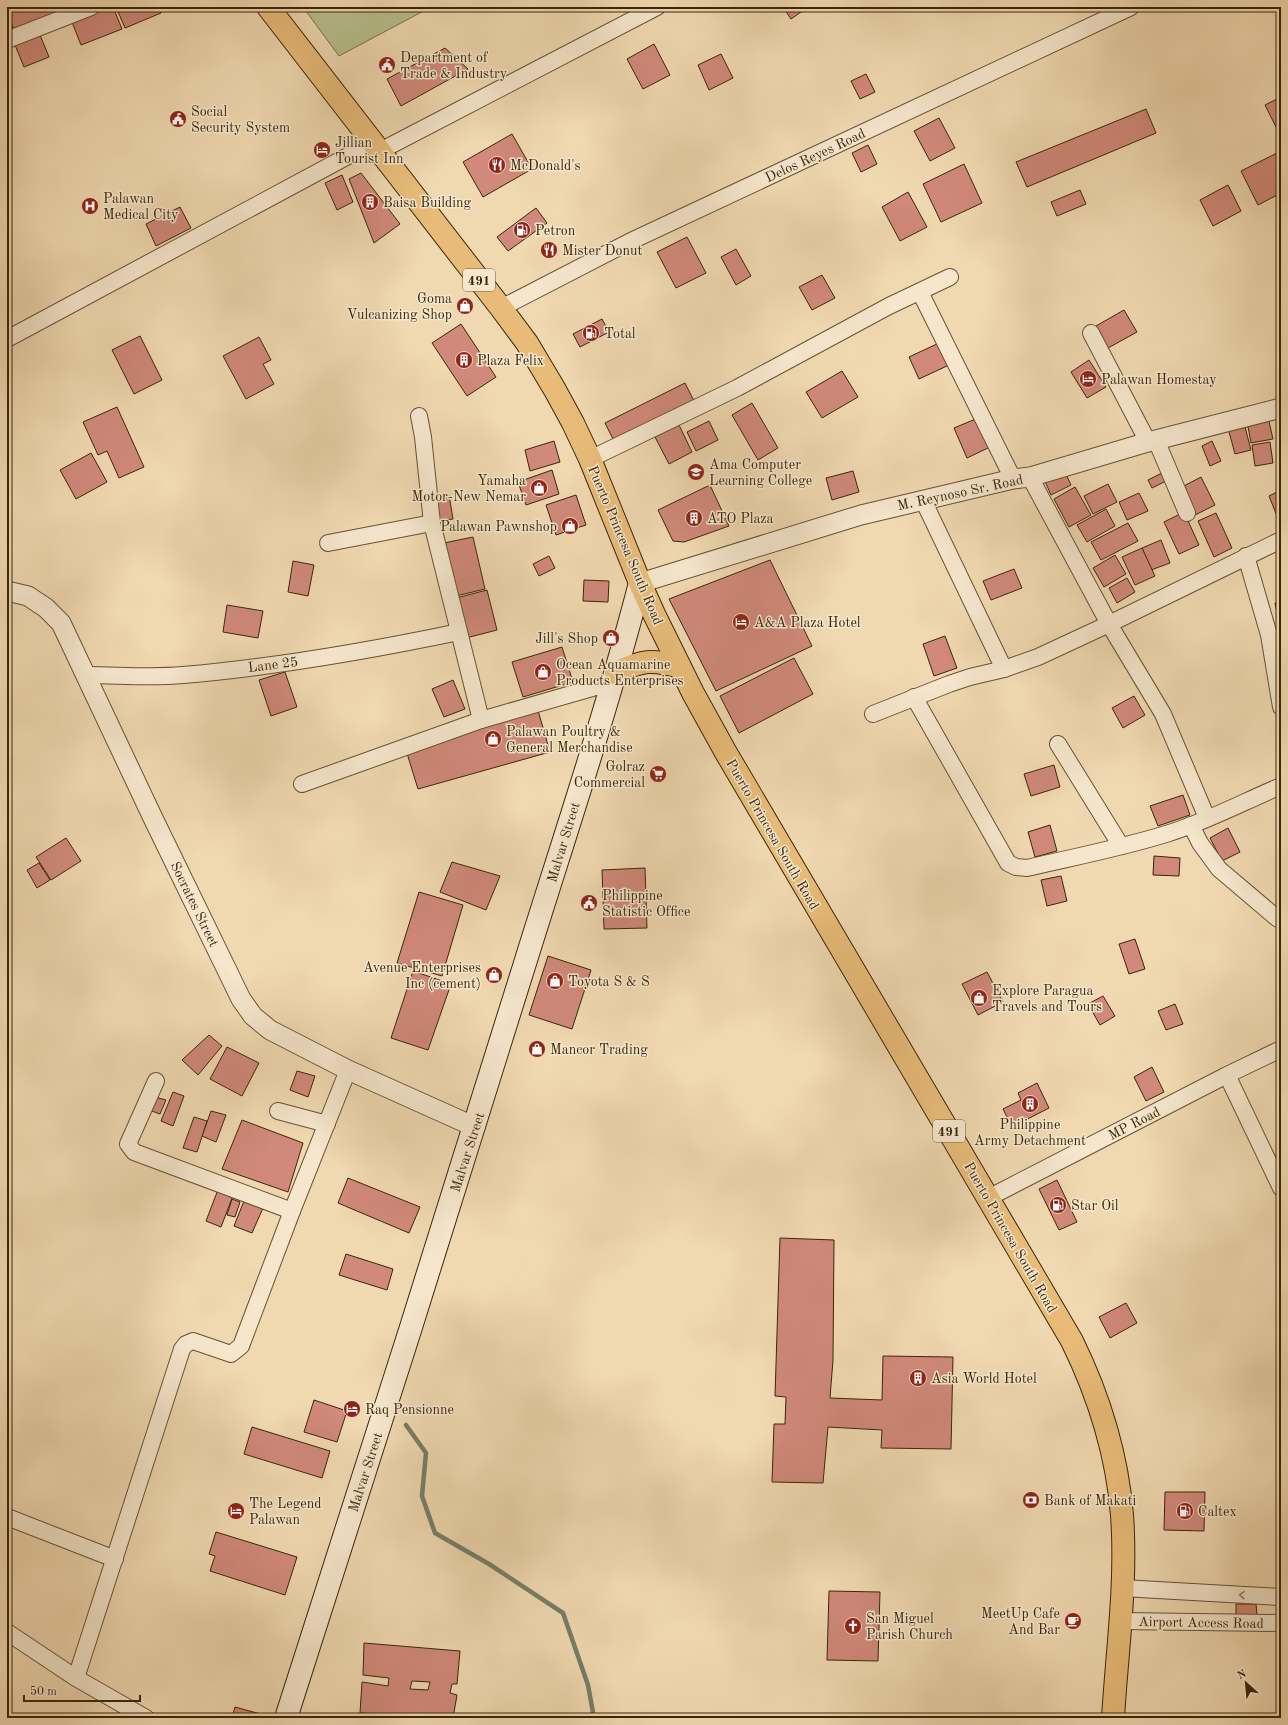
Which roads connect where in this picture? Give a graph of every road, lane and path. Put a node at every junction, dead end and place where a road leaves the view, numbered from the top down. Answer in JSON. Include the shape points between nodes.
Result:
{"nodes":[{"id":1,"x":91,"y":7,"type":"edge"},
{"id":2,"x":268,"y":7,"type":"edge"},
{"id":3,"x":657,"y":7,"type":"edge"},
{"id":4,"x":1131,"y":7,"type":"edge"},
{"id":5,"x":7,"y":40,"type":"edge"},
{"id":6,"x":377,"y":147,"type":"junction"},
{"id":7,"x":950,"y":277,"type":"dead end"},
{"id":8,"x":920,"y":292,"type":"junction"},
{"id":9,"x":501,"y":308,"type":"junction"},
{"id":10,"x":1091,"y":333,"type":"dead end"},
{"id":11,"x":7,"y":339,"type":"edge"},
{"id":12,"x":1281,"y":408,"type":"edge"},
{"id":13,"x":419,"y":416,"type":"dead end"},
{"id":14,"x":1152,"y":441,"type":"junction"},
{"id":15,"x":590,"y":459,"type":"junction"},
{"id":16,"x":1022,"y":478,"type":"junction"},
{"id":17,"x":923,"y":500,"type":"junction"},
{"id":18,"x":1187,"y":513,"type":"dead end"},
{"id":19,"x":432,"y":524,"type":"junction"},
{"id":20,"x":1281,"y":540,"type":"edge"},
{"id":21,"x":328,"y":544,"type":"dead end"},
{"id":22,"x":1246,"y":556,"type":"junction"},
{"id":23,"x":640,"y":583,"type":"junction"},
{"id":24,"x":7,"y":591,"type":"edge"},
{"id":25,"x":1109,"y":624,"type":"junction"},
{"id":26,"x":459,"y":632,"type":"junction"},
{"id":27,"x":680,"y":667,"type":"junction"},
{"id":28,"x":1004,"y":669,"type":"junction"},
{"id":29,"x":86,"y":675,"type":"junction"},
{"id":30,"x":614,"y":677,"type":"junction"},
{"id":31,"x":914,"y":697,"type":"junction"},
{"id":32,"x":1281,"y":707,"type":"edge"},
{"id":33,"x":872,"y":714,"type":"dead end"},
{"id":34,"x":480,"y":720,"type":"junction"},
{"id":35,"x":1058,"y":744,"type":"dead end"},
{"id":36,"x":302,"y":784,"type":"dead end"},
{"id":37,"x":1281,"y":786,"type":"edge"},
{"id":38,"x":1207,"y":818,"type":"junction"},
{"id":39,"x":1191,"y":825,"type":"junction"},
{"id":40,"x":1121,"y":846,"type":"junction"},
{"id":41,"x":1278,"y":918,"type":"dead end"},
{"id":42,"x":1281,"y":1049,"type":"edge"},
{"id":43,"x":348,"y":1070,"type":"junction"},
{"id":44,"x":1227,"y":1075,"type":"junction"},
{"id":45,"x":156,"y":1081,"type":"dead end"},
{"id":46,"x":278,"y":1111,"type":"dead end"},
{"id":47,"x":327,"y":1124,"type":"junction"},
{"id":48,"x":475,"y":1127,"type":"junction"},
{"id":49,"x":1281,"y":1188,"type":"edge"},
{"id":50,"x":988,"y":1198,"type":"junction"},
{"id":51,"x":292,"y":1211,"type":"junction"},
{"id":52,"x":7,"y":1517,"type":"edge"},
{"id":53,"x":115,"y":1559,"type":"junction"},
{"id":54,"x":1122,"y":1588,"type":"junction"},
{"id":55,"x":1281,"y":1597,"type":"edge"},
{"id":56,"x":1121,"y":1621,"type":"junction"},
{"id":57,"x":1281,"y":1623,"type":"edge"},
{"id":58,"x":7,"y":1632,"type":"edge"},
{"id":59,"x":76,"y":1678,"type":"junction"},
{"id":60,"x":146,"y":1718,"type":"edge"},
{"id":61,"x":286,"y":1718,"type":"edge"},
{"id":62,"x":1113,"y":1718,"type":"edge"}],
"edges":[{"from":1,"to":5,"type":"street"},
{"from":2,"to":6,"type":"main road","name":"Puerto Princesa South Road","number":"491"},
{"from":3,"to":6,"type":"street"},
{"from":4,"to":9,"type":"street","name":"Delos Reyes Road","via":[[629,242]]},
{"from":6,"to":9,"type":"main road","name":"Puerto Princesa South Road","number":"491"},
{"from":6,"to":11,"type":"street","via":[[183,243]]},
{"from":7,"to":8,"type":"street"},
{"from":8,"to":15,"type":"street","via":[[889,306],[737,388]]},
{"from":8,"to":16,"type":"street"},
{"from":9,"to":15,"type":"main road","name":"Puerto Princesa South Road","number":"491","via":[[527,343],[555,390]]},
{"from":10,"to":14,"type":"street"},
{"from":12,"to":14,"type":"street","name":"M. Reynoso Sr. Road"},
{"from":13,"to":19,"type":"street"},
{"from":14,"to":16,"type":"street","name":"M. Reynoso Sr. Road"},
{"from":14,"to":18,"type":"street"},
{"from":15,"to":23,"type":"main road","name":"Puerto Princesa South Road","number":"491"},
{"from":16,"to":17,"type":"street","name":"M. Reynoso Sr. Road"},
{"from":16,"to":25,"type":"street"},
{"from":17,"to":23,"type":"street","name":"M. Reynoso Sr. Road","via":[[861,515]]},
{"from":17,"to":28,"type":"street"},
{"from":19,"to":21,"type":"street"},
{"from":19,"to":26,"type":"street"},
{"from":20,"to":22,"type":"street"},
{"from":22,"to":25,"type":"street"},
{"from":22,"to":32,"type":"street","via":[[1269,635]]},
{"from":23,"to":27,"type":"main road","name":"Puerto Princesa South Road","number":"491"},
{"from":23,"to":30,"type":"main road","name":"Malvar Street"},
{"from":24,"to":29,"type":"street","name":"Socrates Street","via":[[28,596],[46,608],[61,623]]},
{"from":25,"to":28,"type":"street","via":[[1038,657]]},
{"from":25,"to":38,"type":"street","via":[[1162,714]]},
{"from":26,"to":29,"type":"street","name":"Lane 25","via":[[305,661],[181,675]]},
{"from":26,"to":34,"type":"street"},
{"from":27,"to":30,"type":"main road","via":[[665,663],[639,662]]},
{"from":27,"to":50,"type":"main road","name":"Puerto Princesa South Road","number":"491","via":[[756,805]]},
{"from":28,"to":31,"type":"street","via":[[970,677]]},
{"from":29,"to":43,"type":"street","name":"Socrates Street","via":[[241,999],[253,1016],[270,1030]]},
{"from":30,"to":34,"type":"street"},
{"from":30,"to":48,"type":"main road","name":"Malvar Street"},
{"from":31,"to":33,"type":"street"},
{"from":31,"to":40,"type":"street","via":[[1012,866],[1027,868]]},
{"from":34,"to":36,"type":"street"},
{"from":35,"to":40,"type":"street"},
{"from":37,"to":38,"type":"street"},
{"from":38,"to":39,"type":"street"},
{"from":39,"to":40,"type":"street"},
{"from":39,"to":41,"type":"street","via":[[1218,869]]},
{"from":42,"to":44,"type":"street","name":"MP Road"},
{"from":43,"to":47,"type":"street"},
{"from":43,"to":48,"type":"street","name":"Socrates Street"},
{"from":44,"to":49,"type":"street"},
{"from":44,"to":50,"type":"street","name":"MP Road"},
{"from":45,"to":51,"type":"street","via":[[128,1144],[134,1152]]},
{"from":46,"to":47,"type":"street"},
{"from":47,"to":51,"type":"street"},
{"from":48,"to":61,"type":"main road","name":"Malvar Street"},
{"from":50,"to":54,"type":"main road","name":"Puerto Princesa South Road","number":"491","via":[[1072,1341],[1103,1417],[1112,1450],[1120,1502]]},
{"from":51,"to":53,"type":"street","via":[[241,1346],[231,1354],[193,1341],[182,1349]]},
{"from":52,"to":53,"type":"street"},
{"from":53,"to":59,"type":"street"},
{"from":55,"to":54,"type":"street","name":"Airport Access Road","one_way":true},
{"from":54,"to":56,"type":"main road","name":"Puerto Princesa South Road","number":"491"},
{"from":56,"to":57,"type":"street","name":"Airport Access Road"},
{"from":56,"to":62,"type":"main road","name":"Puerto Princesa South Road","number":"491"},
{"from":58,"to":59,"type":"street"},
{"from":59,"to":60,"type":"street"}]}
